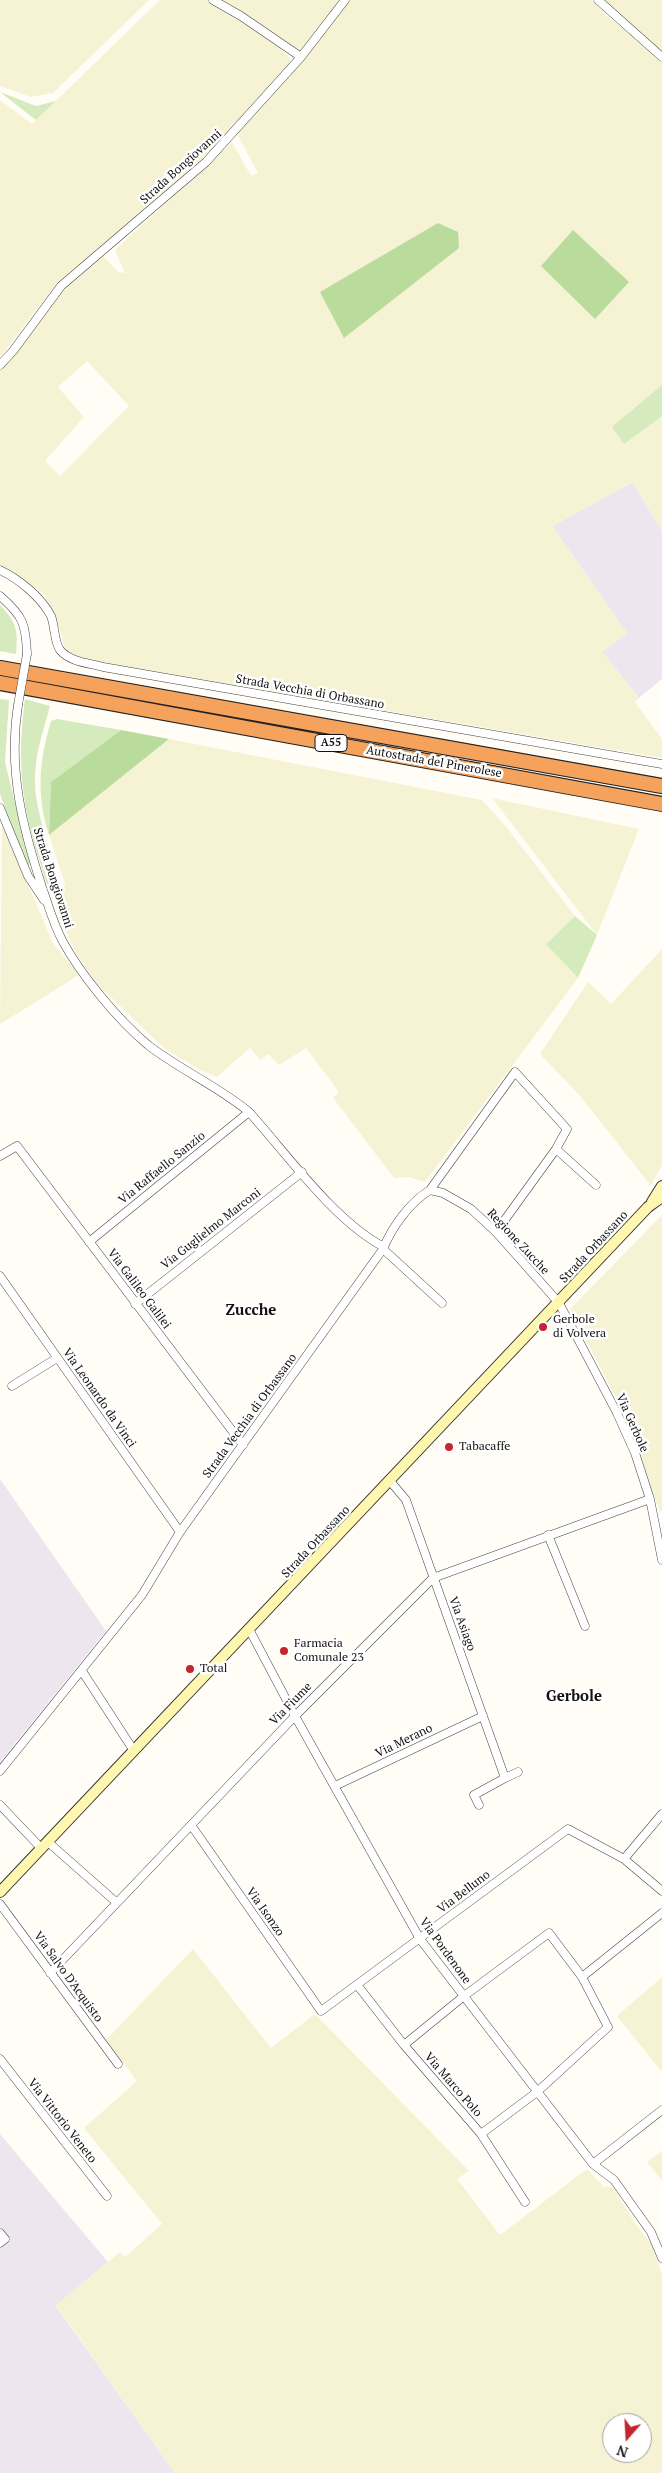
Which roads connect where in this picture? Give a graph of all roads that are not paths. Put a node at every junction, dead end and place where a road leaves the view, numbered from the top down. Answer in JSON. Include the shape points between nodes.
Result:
{"nodes":[{"id":1,"x":213,"y":0,"type":"edge"},
{"id":2,"x":345,"y":0,"type":"edge"},
{"id":3,"x":598,"y":0,"type":"edge"},
{"id":4,"x":301,"y":57,"type":"junction"},
{"id":5,"x":662,"y":57,"type":"edge"},
{"id":6,"x":0,"y":365,"type":"edge"},
{"id":7,"x":0,"y":570,"type":"edge"},
{"id":8,"x":0,"y":596,"type":"edge"},
{"id":9,"x":0,"y":668,"type":"edge"},
{"id":10,"x":0,"y":684,"type":"edge"},
{"id":11,"x":662,"y":764,"type":"edge"},
{"id":12,"x":662,"y":786,"type":"edge"},
{"id":13,"x":662,"y":804,"type":"edge"},
{"id":14,"x":0,"y":808,"type":"edge"},
{"id":15,"x":50,"y":908,"type":"junction"},
{"id":16,"x":249,"y":1112,"type":"junction"},
{"id":17,"x":556,"y":1150,"type":"junction"},
{"id":18,"x":0,"y":1156,"type":"edge"},
{"id":19,"x":302,"y":1172,"type":"junction"},
{"id":20,"x":596,"y":1185,"type":"dead end"},
{"id":21,"x":662,"y":1186,"type":"edge"},
{"id":22,"x":430,"y":1190,"type":"junction"},
{"id":23,"x":662,"y":1197,"type":"edge"},
{"id":24,"x":648,"y":1207,"type":"junction"},
{"id":25,"x":496,"y":1232,"type":"junction"},
{"id":26,"x":90,"y":1242,"type":"junction"},
{"id":27,"x":383,"y":1248,"type":"junction"},
{"id":28,"x":0,"y":1276,"type":"edge"},
{"id":29,"x":442,"y":1303,"type":"dead end"},
{"id":30,"x":559,"y":1303,"type":"junction"},
{"id":31,"x":135,"y":1304,"type":"junction"},
{"id":32,"x":57,"y":1358,"type":"junction"},
{"id":33,"x":12,"y":1386,"type":"dead end"},
{"id":34,"x":243,"y":1445,"type":"junction"},
{"id":35,"x":390,"y":1481,"type":"junction"},
{"id":36,"x":650,"y":1499,"type":"junction"},
{"id":37,"x":180,"y":1532,"type":"junction"},
{"id":38,"x":548,"y":1535,"type":"junction"},
{"id":39,"x":662,"y":1560,"type":"edge"},
{"id":40,"x":433,"y":1578,"type":"junction"},
{"id":41,"x":586,"y":1626,"type":"dead end"},
{"id":42,"x":249,"y":1630,"type":"junction"},
{"id":43,"x":82,"y":1670,"type":"junction"},
{"id":44,"x":295,"y":1716,"type":"junction"},
{"id":45,"x":483,"y":1716,"type":"junction"},
{"id":46,"x":134,"y":1751,"type":"junction"},
{"id":47,"x":0,"y":1771,"type":"edge"},
{"id":48,"x":518,"y":1772,"type":"dead end"},
{"id":49,"x":505,"y":1778,"type":"junction"},
{"id":50,"x":336,"y":1786,"type":"junction"},
{"id":51,"x":0,"y":1805,"type":"edge"},
{"id":52,"x":479,"y":1805,"type":"dead end"},
{"id":53,"x":662,"y":1814,"type":"edge"},
{"id":54,"x":190,"y":1825,"type":"junction"},
{"id":55,"x":45,"y":1846,"type":"junction"},
{"id":56,"x":624,"y":1860,"type":"junction"},
{"id":57,"x":662,"y":1891,"type":"edge"},
{"id":58,"x":0,"y":1892,"type":"edge"},
{"id":59,"x":116,"y":1902,"type":"junction"},
{"id":60,"x":0,"y":1904,"type":"edge"},
{"id":61,"x":662,"y":1913,"type":"edge"},
{"id":62,"x":420,"y":1939,"type":"junction"},
{"id":63,"x":50,"y":1973,"type":"junction"},
{"id":64,"x":582,"y":1977,"type":"junction"},
{"id":65,"x":358,"y":1986,"type":"junction"},
{"id":66,"x":464,"y":1996,"type":"junction"},
{"id":67,"x":321,"y":2012,"type":"joint"},
{"id":68,"x":404,"y":2045,"type":"junction"},
{"id":69,"x":0,"y":2059,"type":"edge"},
{"id":70,"x":118,"y":2064,"type":"dead end"},
{"id":71,"x":537,"y":2092,"type":"junction"},
{"id":72,"x":662,"y":2110,"type":"edge"},
{"id":73,"x":481,"y":2134,"type":"junction"},
{"id":74,"x":593,"y":2164,"type":"junction"},
{"id":75,"x":107,"y":2196,"type":"dead end"},
{"id":76,"x":525,"y":2202,"type":"dead end"},
{"id":77,"x":0,"y":2233,"type":"edge"},
{"id":78,"x":0,"y":2243,"type":"edge"},
{"id":79,"x":662,"y":2258,"type":"edge"}],
"edges":[{"from":1,"to":4,"type":"street"},
{"from":2,"to":4,"type":"street","name":"Strada Bongiovanni"},
{"from":3,"to":5,"type":"street"},
{"from":4,"to":6,"type":"street","name":"Strada Bongiovanni","via":[[206,162],[61,286]]},
{"from":7,"to":11,"type":"street","name":"Strada Vecchia di Orbassano","via":[[26,586],[41,602],[50,616],[60,649],[74,659],[103,667]]},
{"from":8,"to":15,"type":"street","name":"Strada Bongiovanni","bridge":true,"via":[[14,609],[26,629],[27,654],[13,736],[14,771],[31,853]]},
{"from":9,"to":12,"type":"highway","name":"Autostrada del Pinerolese","number":"A55"},
{"from":10,"to":13,"type":"highway","name":"Autostrada del Pinerolese","number":"A55"},
{"from":14,"to":15,"type":"street","via":[[28,876]]},
{"from":15,"to":16,"type":"street","name":"Strada Bongiovanni","via":[[74,961],[127,1023],[148,1044]]},
{"from":16,"to":19,"type":"street","name":"Strada Bongiovanni"},
{"from":16,"to":26,"type":"street","name":"Via Raffaello Sanzio"},
{"from":17,"to":20,"type":"street"},
{"from":17,"to":22,"type":"street","name":"Strada Vecchia di Orbassano","via":[[567,1129],[515,1072]]},
{"from":17,"to":25,"type":"street"},
{"from":18,"to":26,"type":"street","name":"Via Galileo Galilei","via":[[17,1146]]},
{"from":19,"to":27,"type":"street","name":"Strada Bongiovanni","via":[[337,1211]]},
{"from":19,"to":31,"type":"street","name":"Via Guglielmo Marconi"},
{"from":21,"to":24,"type":"main road","name":"Strada Orbassano"},
{"from":22,"to":25,"type":"street","name":"Regione Zucche","via":[[443,1193],[471,1209]]},
{"from":22,"to":27,"type":"street","name":"Strada Vecchia di Orbassano","via":[[419,1196]]},
{"from":23,"to":24,"type":"main road","name":"Strada Orbassano"},
{"from":24,"to":30,"type":"main road","name":"Strada Orbassano"},
{"from":25,"to":30,"type":"street","name":"Regione Zucche"},
{"from":26,"to":31,"type":"street","name":"Via Galileo Galilei"},
{"from":27,"to":29,"type":"street","name":"Strada Bongiovanni"},
{"from":27,"to":34,"type":"street","name":"Strada Vecchia di Orbassano"},
{"from":28,"to":32,"type":"street","name":"Via Leonardo da Vinci"},
{"from":30,"to":35,"type":"main road","name":"Strada Orbassano"},
{"from":30,"to":36,"type":"street","name":"Via Gerbole","via":[[617,1413]]},
{"from":31,"to":34,"type":"street","name":"Via Galileo Galilei"},
{"from":32,"to":33,"type":"street"},
{"from":32,"to":37,"type":"street","name":"Via Leonardo da Vinci"},
{"from":34,"to":37,"type":"street","name":"Strada Vecchia di Orbassano"},
{"from":35,"to":40,"type":"street","name":"Via Asiago","via":[[406,1500]]},
{"from":35,"to":42,"type":"main road","name":"Strada Orbassano"},
{"from":36,"to":38,"type":"street","name":"Via Fiume"},
{"from":36,"to":39,"type":"street","name":"Via Gerbole"},
{"from":37,"to":43,"type":"street","name":"Strada Vecchia di Orbassano","via":[[142,1595]]},
{"from":38,"to":40,"type":"street","name":"Via Fiume"},
{"from":38,"to":41,"type":"street"},
{"from":40,"to":44,"type":"street","name":"Via Fiume"},
{"from":40,"to":45,"type":"street","name":"Via Asiago"},
{"from":42,"to":44,"type":"street","name":"Via Pordenone"},
{"from":42,"to":46,"type":"main road","name":"Strada Orbassano"},
{"from":43,"to":46,"type":"street"},
{"from":43,"to":47,"type":"street","name":"Strada Vecchia di Orbassano"},
{"from":44,"to":50,"type":"street","name":"Via Pordenone"},
{"from":44,"to":54,"type":"street","name":"Via Fiume"},
{"from":45,"to":49,"type":"street","name":"Via Asiago"},
{"from":45,"to":50,"type":"street","name":"Via Merano"},
{"from":46,"to":55,"type":"main road","name":"Strada Orbassano"},
{"from":48,"to":49,"type":"street"},
{"from":49,"to":52,"type":"street","via":[[474,1795]]},
{"from":50,"to":62,"type":"street","name":"Via Pordenone"},
{"from":51,"to":55,"type":"street"},
{"from":53,"to":56,"type":"street"},
{"from":54,"to":59,"type":"street","name":"Via Fiume"},
{"from":54,"to":67,"type":"street","name":"Via Isonzo"},
{"from":55,"to":58,"type":"main road","name":"Strada Orbassano"},
{"from":55,"to":59,"type":"street"},
{"from":56,"to":57,"type":"street"},
{"from":56,"to":62,"type":"street","name":"Via Belluno","via":[[568,1828]]},
{"from":59,"to":63,"type":"street","name":"Via Fiume"},
{"from":60,"to":63,"type":"street","name":"Via Salvo D'Acquisto"},
{"from":61,"to":64,"type":"street"},
{"from":62,"to":65,"type":"street","name":"Via Belluno"},
{"from":62,"to":66,"type":"street","name":"Via Pordenone"},
{"from":63,"to":70,"type":"street","name":"Via Salvo D'Acquisto"},
{"from":64,"to":66,"type":"street","via":[[550,1933]]},
{"from":64,"to":71,"type":"street","via":[[608,2026]]},
{"from":65,"to":67,"type":"street","name":"Via Belluno"},
{"from":65,"to":68,"type":"street","name":"Via Marco Polo"},
{"from":66,"to":68,"type":"street"},
{"from":66,"to":71,"type":"street","name":"Via Pordenone"},
{"from":68,"to":73,"type":"street","name":"Via Marco Polo"},
{"from":69,"to":75,"type":"street","name":"Via Vittorio Veneto"},
{"from":71,"to":73,"type":"street"},
{"from":71,"to":74,"type":"street","name":"Via Pordenone"},
{"from":72,"to":74,"type":"street"},
{"from":73,"to":76,"type":"street","name":"Via Marco Polo"},
{"from":74,"to":79,"type":"street","name":"Via Pordenone","via":[[614,2180],[651,2232]]},
{"from":77,"to":78,"type":"street","via":[[5,2239]]}]}
